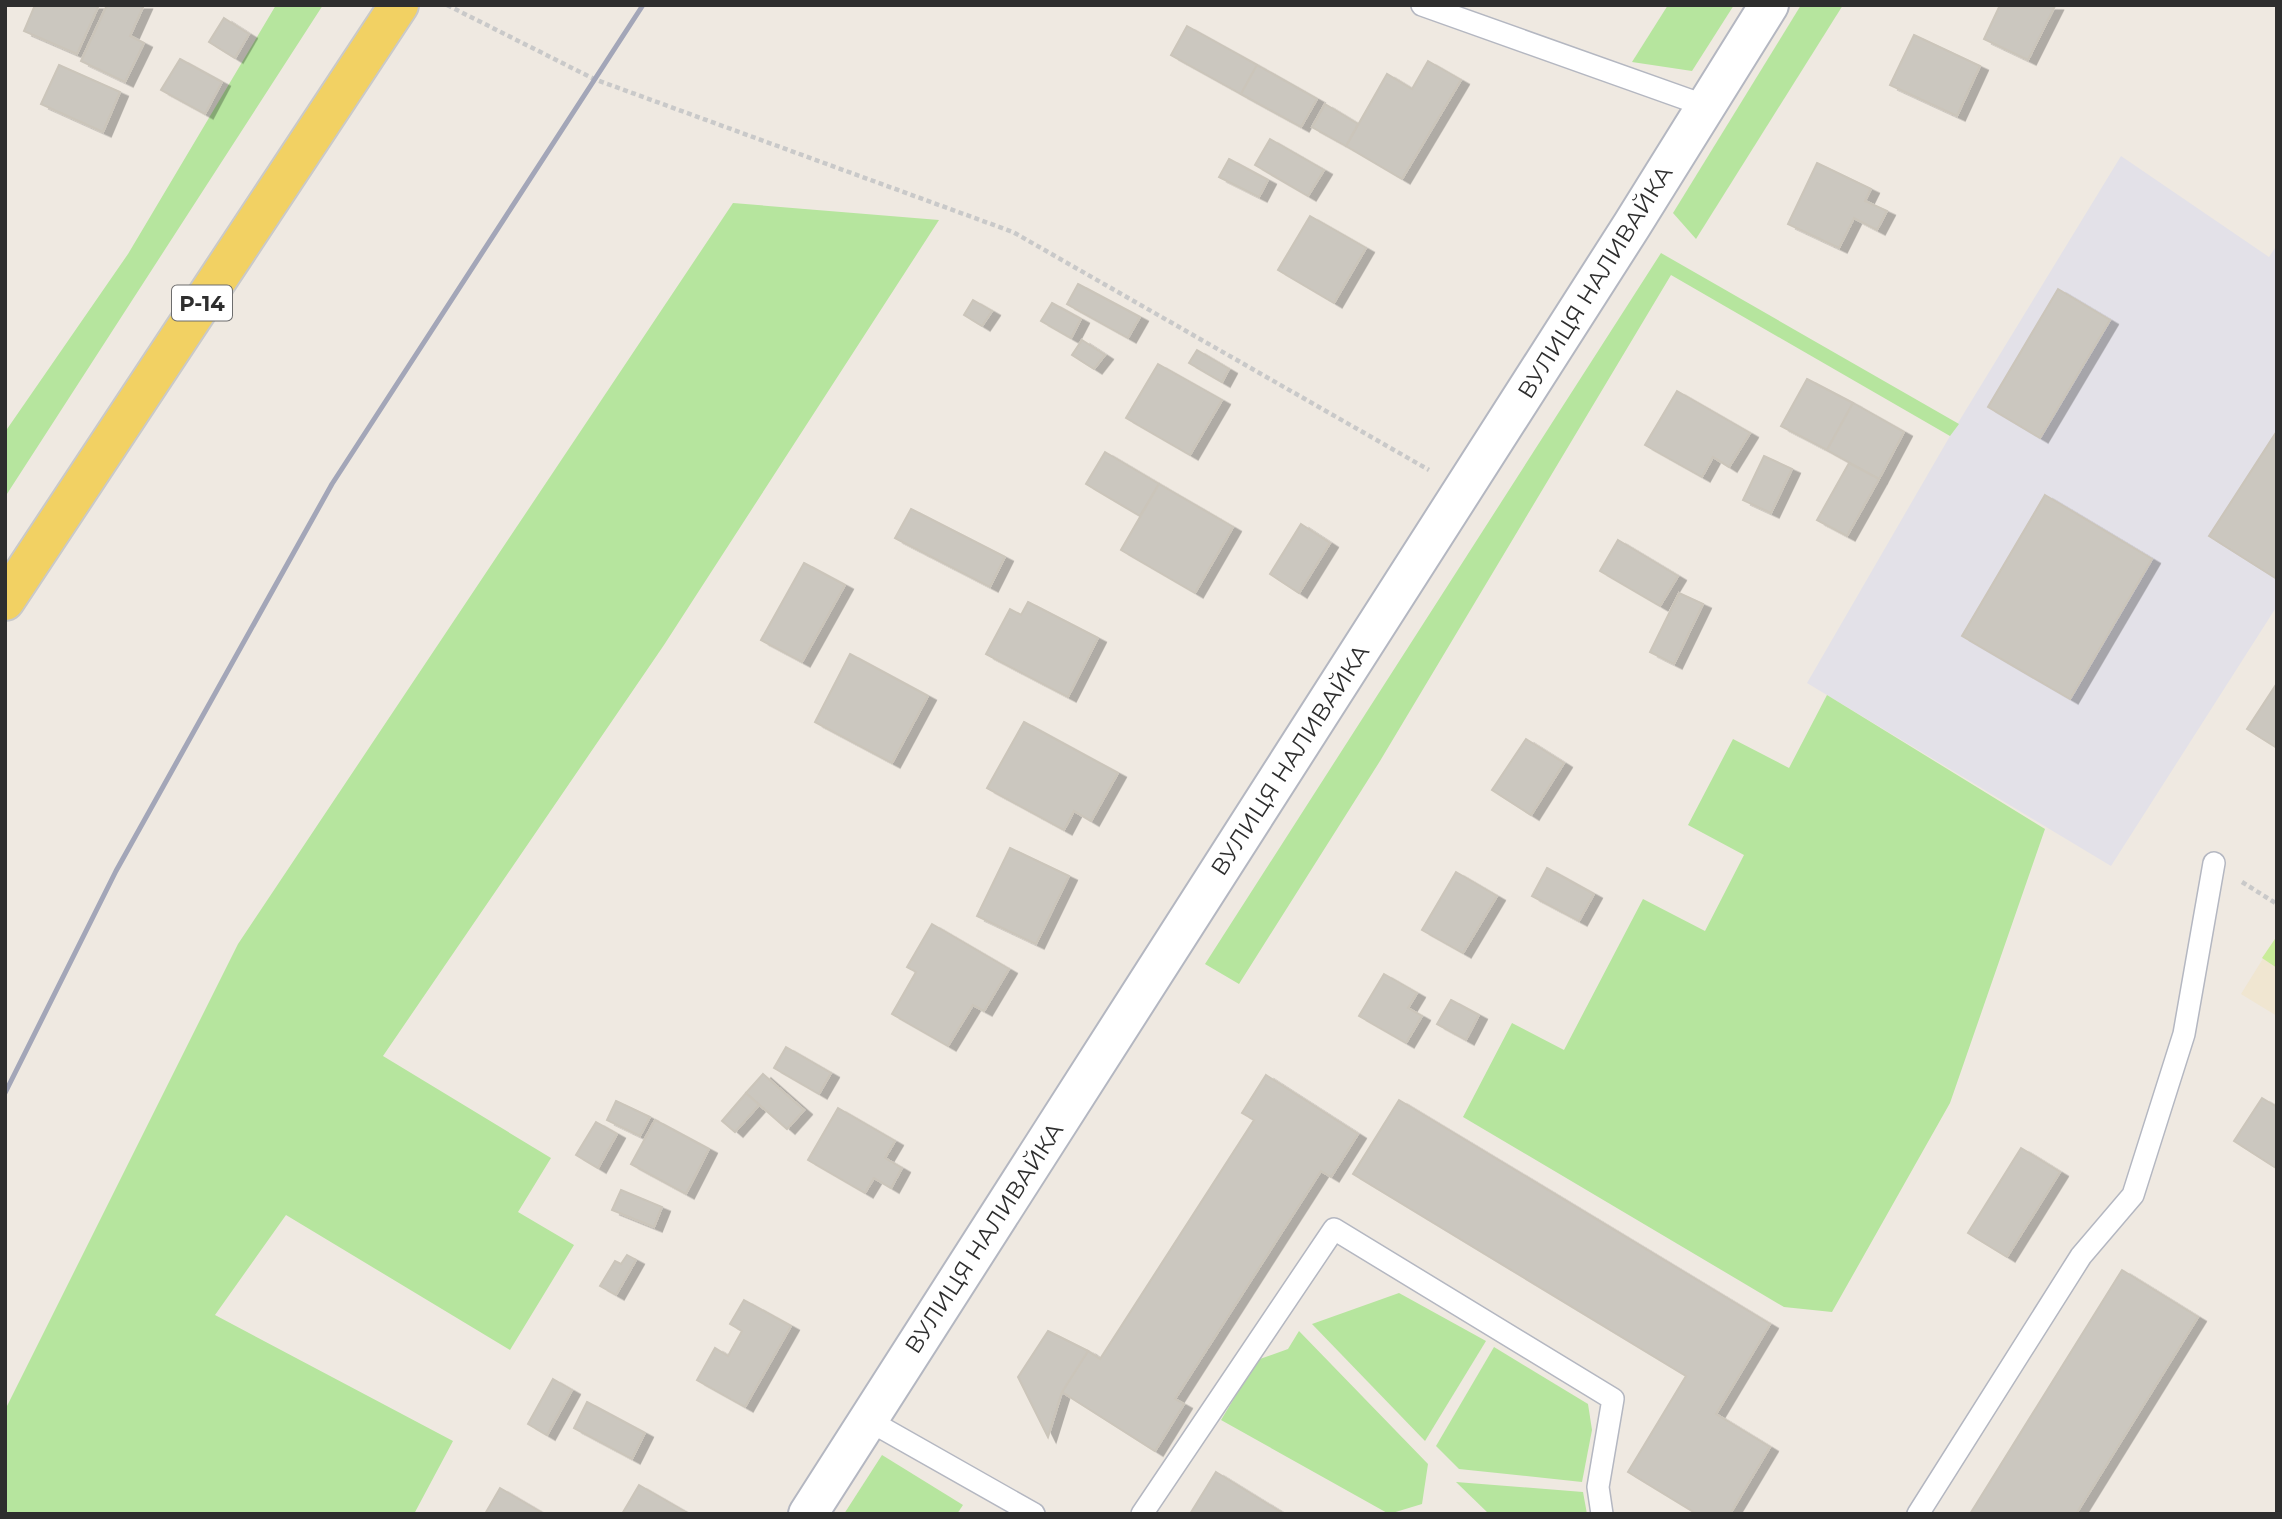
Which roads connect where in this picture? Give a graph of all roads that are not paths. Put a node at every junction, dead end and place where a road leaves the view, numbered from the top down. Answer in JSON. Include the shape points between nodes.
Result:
{"nodes":[{"id":1,"x":399,"y":5,"type":"edge"},
{"id":2,"x":1422,"y":5,"type":"edge"},
{"id":3,"x":1769,"y":5,"type":"edge"},
{"id":4,"x":1706,"y":106,"type":"junction"},
{"id":5,"x":5,"y":601,"type":"edge"},
{"id":6,"x":2214,"y":863,"type":"dead end"},
{"id":7,"x":868,"y":1420,"type":"junction"},
{"id":8,"x":808,"y":1514,"type":"edge"},
{"id":9,"x":1034,"y":1514,"type":"edge"},
{"id":10,"x":1142,"y":1514,"type":"edge"},
{"id":11,"x":1602,"y":1514,"type":"edge"},
{"id":12,"x":1918,"y":1514,"type":"edge"}],
"edges":[{"from":1,"to":5,"type":"main road","number":"Р-14"},
{"from":2,"to":4,"type":"lane"},
{"from":3,"to":4,"type":"street","name":"ВУЛИЦЯ НАЛИВАЙКА"},
{"from":4,"to":7,"type":"street","name":"ВУЛИЦЯ НАЛИВАЙКА"},
{"from":6,"to":12,"type":"lane","via":[[2184,1034],[2133,1195],[2081,1256]]},
{"from":7,"to":8,"type":"street","name":"ВУЛИЦЯ НАЛИВАЙКА"},
{"from":7,"to":9,"type":"lane"},
{"from":10,"to":11,"type":"lane","via":[[1334,1228],[1613,1399],[1598,1488]]}]}
